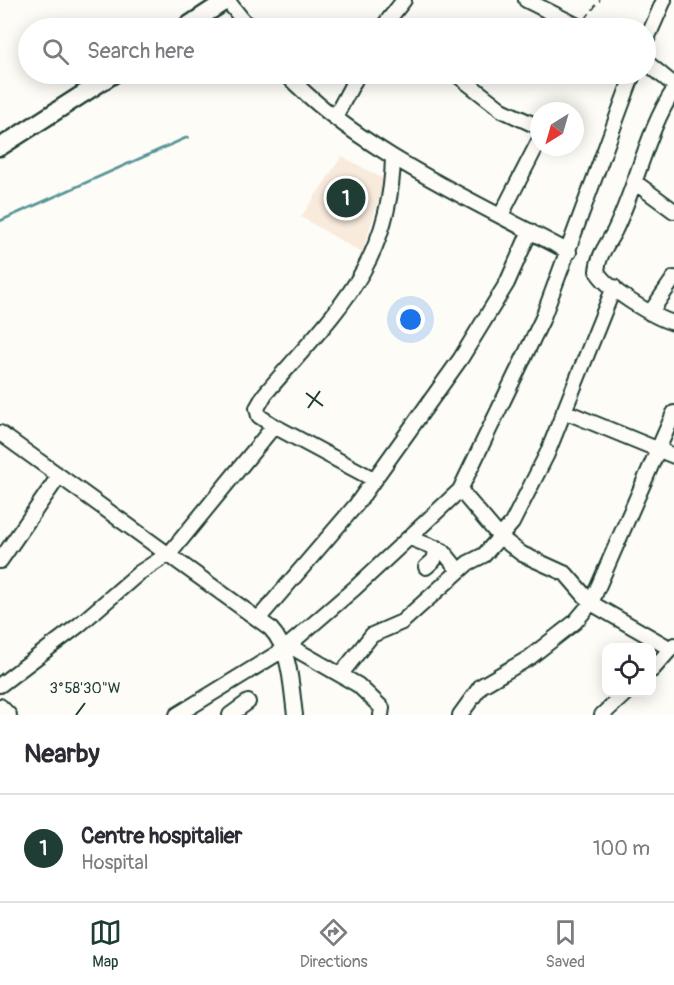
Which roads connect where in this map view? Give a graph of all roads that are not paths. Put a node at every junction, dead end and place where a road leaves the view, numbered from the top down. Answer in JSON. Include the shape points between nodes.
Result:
{"nodes":[{"id":1,"x":227,"y":0,"type":"edge"},
{"id":2,"x":404,"y":0,"type":"edge"},
{"id":3,"x":526,"y":0,"type":"edge"},
{"id":4,"x":667,"y":4,"type":"edge"},
{"id":5,"x":199,"y":18,"type":"edge"},
{"id":6,"x":241,"y":18,"type":"edge"},
{"id":7,"x":390,"y":18,"type":"edge"},
{"id":8,"x":561,"y":18,"type":"edge"},
{"id":9,"x":656,"y":22,"type":"edge"},
{"id":10,"x":656,"y":71,"type":"edge"},
{"id":11,"x":98,"y":84,"type":"edge"},
{"id":12,"x":297,"y":84,"type":"edge"},
{"id":13,"x":353,"y":84,"type":"edge"},
{"id":14,"x":469,"y":84,"type":"edge"},
{"id":15,"x":629,"y":84,"type":"edge"},
{"id":16,"x":674,"y":87,"type":"edge"},
{"id":17,"x":335,"y":117,"type":"junction"},
{"id":18,"x":530,"y":123,"type":"edge"},
{"id":19,"x":0,"y":147,"type":"edge"},
{"id":20,"x":531,"y":156,"type":"edge"},
{"id":21,"x":393,"y":157,"type":"junction"},
{"id":22,"x":636,"y":183,"type":"junction"},
{"id":23,"x":674,"y":211,"type":"edge"},
{"id":24,"x":501,"y":215,"type":"junction"},
{"id":25,"x":530,"y":231,"type":"junction"},
{"id":26,"x":569,"y":252,"type":"junction"},
{"id":27,"x":674,"y":278,"type":"edge"},
{"id":28,"x":614,"y":287,"type":"junction"},
{"id":29,"x":650,"y":312,"type":"junction"},
{"id":30,"x":674,"y":323,"type":"edge"},
{"id":31,"x":564,"y":411,"type":"junction"},
{"id":32,"x":674,"y":413,"type":"edge"},
{"id":33,"x":274,"y":426,"type":"junction"},
{"id":34,"x":0,"y":433,"type":"edge"},
{"id":35,"x":658,"y":449,"type":"junction"},
{"id":36,"x":674,"y":456,"type":"edge"},
{"id":37,"x":59,"y":476,"type":"junction"},
{"id":38,"x":375,"y":480,"type":"junction"},
{"id":39,"x":460,"y":490,"type":"junction"},
{"id":40,"x":500,"y":537,"type":"junction"},
{"id":41,"x":410,"y":538,"type":"junction"},
{"id":42,"x":437,"y":548,"type":"junction"},
{"id":43,"x":170,"y":553,"type":"junction"},
{"id":44,"x":0,"y":561,"type":"edge"},
{"id":45,"x":426,"y":567,"type":"dead end"},
{"id":46,"x":459,"y":571,"type":"junction"},
{"id":47,"x":591,"y":603,"type":"junction"},
{"id":48,"x":259,"y":618,"type":"junction"},
{"id":49,"x":286,"y":647,"type":"junction"},
{"id":50,"x":672,"y":647,"type":"edge"},
{"id":51,"x":656,"y":665,"type":"edge"},
{"id":52,"x":341,"y":674,"type":"junction"},
{"id":53,"x":0,"y":685,"type":"edge"},
{"id":54,"x":622,"y":697,"type":"edge"},
{"id":55,"x":203,"y":700,"type":"junction"},
{"id":56,"x":248,"y":702,"type":"dead end"},
{"id":57,"x":177,"y":715,"type":"edge"},
{"id":58,"x":205,"y":715,"type":"edge"},
{"id":59,"x":230,"y":715,"type":"edge"},
{"id":60,"x":295,"y":715,"type":"edge"},
{"id":61,"x":381,"y":715,"type":"edge"},
{"id":62,"x":460,"y":715,"type":"edge"},
{"id":63,"x":602,"y":715,"type":"edge"}],
"edges":[{"from":1,"to":5,"type":"main road"},
{"from":1,"to":6,"type":"street"},
{"from":2,"to":7,"type":"street"},
{"from":3,"to":8,"type":"street"},
{"from":4,"to":9,"type":"street"},
{"from":10,"to":16,"type":"street"},
{"from":11,"to":19,"type":"main road"},
{"from":12,"to":17,"type":"street"},
{"from":13,"to":17,"type":"street"},
{"from":14,"to":18,"type":"street","via":[[502,110]]},
{"from":15,"to":26,"type":"street"},
{"from":16,"to":22,"type":"street"},
{"from":17,"to":21,"type":"street"},
{"from":20,"to":24,"type":"street"},
{"from":21,"to":24,"type":"street"},
{"from":21,"to":33,"type":"street","via":[[389,200],[369,265],[260,401],[257,412]]},
{"from":22,"to":23,"type":"street"},
{"from":22,"to":28,"type":"street","via":[[597,265],[598,274]]},
{"from":24,"to":25,"type":"street"},
{"from":25,"to":26,"type":"street"},
{"from":25,"to":38,"type":"street","via":[[507,283],[477,333]]},
{"from":26,"to":39,"type":"street","via":[[528,354]]},
{"from":27,"to":29,"type":"street"},
{"from":28,"to":29,"type":"street"},
{"from":28,"to":31,"type":"street"},
{"from":29,"to":30,"type":"street"},
{"from":31,"to":35,"type":"street"},
{"from":31,"to":40,"type":"street","via":[[532,487]]},
{"from":32,"to":35,"type":"street"},
{"from":33,"to":38,"type":"street"},
{"from":33,"to":43,"type":"street"},
{"from":34,"to":37,"type":"street"},
{"from":35,"to":36,"type":"street"},
{"from":35,"to":47,"type":"street"},
{"from":37,"to":43,"type":"street"},
{"from":37,"to":44,"type":"street"},
{"from":38,"to":48,"type":"street"},
{"from":39,"to":40,"type":"street"},
{"from":39,"to":41,"type":"street"},
{"from":40,"to":46,"type":"street","via":[[484,555]]},
{"from":40,"to":47,"type":"street","via":[[522,554],[566,574]]},
{"from":41,"to":42,"type":"street"},
{"from":41,"to":49,"type":"street"},
{"from":42,"to":45,"type":"street","via":[[434,560]]},
{"from":42,"to":46,"type":"street"},
{"from":43,"to":48,"type":"street"},
{"from":43,"to":53,"type":"street","via":[[139,573]]},
{"from":46,"to":52,"type":"street","via":[[402,622],[372,635]]},
{"from":47,"to":50,"type":"street"},
{"from":47,"to":62,"type":"street","via":[[575,622],[530,658],[481,686]]},
{"from":48,"to":49,"type":"street"},
{"from":49,"to":52,"type":"street"},
{"from":49,"to":55,"type":"street"},
{"from":49,"to":60,"type":"street"},
{"from":50,"to":51,"type":"street"},
{"from":52,"to":61,"type":"street","via":[[371,697],[383,711]]},
{"from":54,"to":63,"type":"street"},
{"from":55,"to":57,"type":"street"},
{"from":55,"to":58,"type":"street"},
{"from":56,"to":59,"type":"street"}]}
